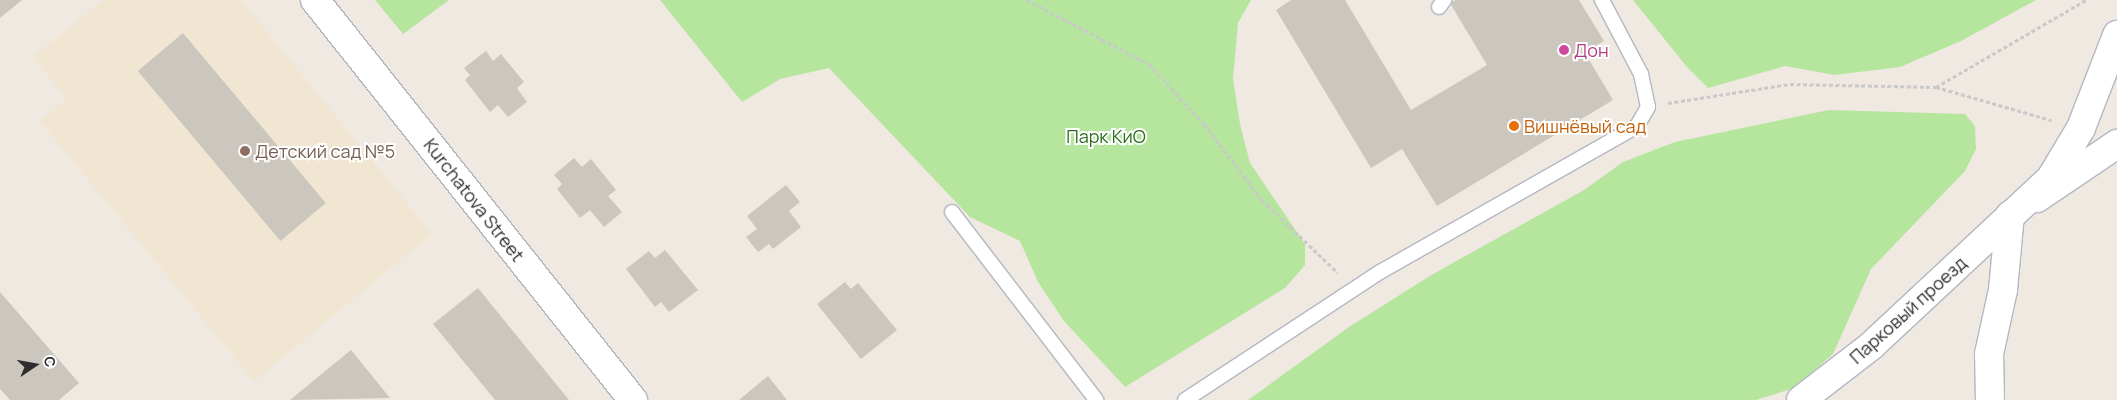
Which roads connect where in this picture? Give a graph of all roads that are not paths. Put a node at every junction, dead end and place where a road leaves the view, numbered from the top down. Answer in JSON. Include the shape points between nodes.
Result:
{"nodes":[{"id":1,"x":316,"y":0,"type":"edge"},
{"id":2,"x":1602,"y":0,"type":"edge"},
{"id":3,"x":2117,"y":35,"type":"edge"},
{"id":4,"x":2117,"y":144,"type":"edge"},
{"id":5,"x":952,"y":212,"type":"dead end"},
{"id":6,"x":2010,"y":215,"type":"junction"},
{"id":7,"x":633,"y":400,"type":"edge"},
{"id":8,"x":1096,"y":400,"type":"edge"},
{"id":9,"x":1185,"y":400,"type":"edge"},
{"id":10,"x":1802,"y":400,"type":"edge"},
{"id":11,"x":1990,"y":400,"type":"edge"}],
"edges":[{"from":1,"to":7,"type":"street","name":"Kurchatova Street"},
{"from":2,"to":9,"type":"lane","via":[[1641,74],[1648,107],[1637,126],[1380,272]]},
{"from":3,"to":6,"type":"street","name":"Парковый проезд","via":[[2081,128],[2051,178]]},
{"from":4,"to":6,"type":"street"},
{"from":5,"to":8,"type":"lane"},
{"from":6,"to":10,"type":"street","name":"Парковый проезд","via":[[1871,346]]},
{"from":6,"to":11,"type":"street","via":[[2003,290],[1989,354]]}]}
